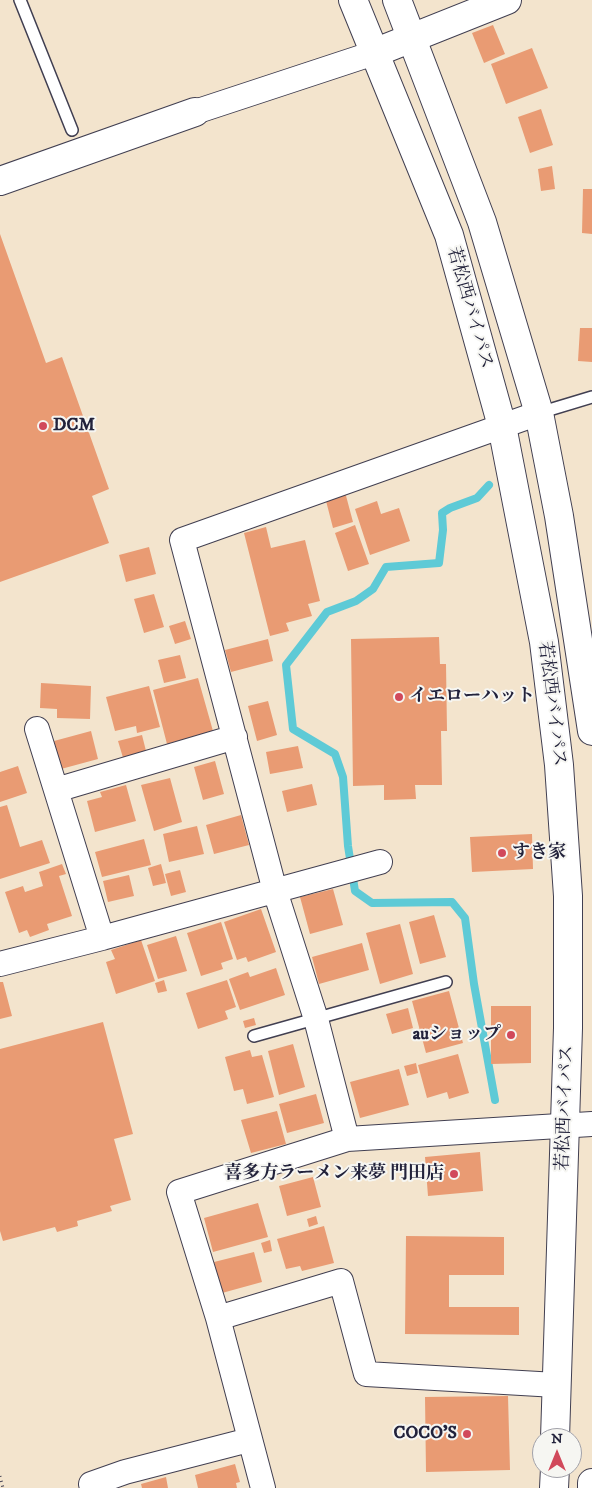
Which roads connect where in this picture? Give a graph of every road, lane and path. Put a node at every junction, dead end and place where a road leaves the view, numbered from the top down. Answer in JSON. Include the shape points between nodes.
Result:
{"nodes":[{"id":1,"x":20,"y":0,"type":"edge"},
{"id":2,"x":353,"y":0,"type":"edge"},
{"id":3,"x":397,"y":0,"type":"edge"},
{"id":4,"x":507,"y":0,"type":"edge"},
{"id":5,"x":412,"y":38,"type":"junction"},
{"id":6,"x":374,"y":53,"type":"junction"},
{"id":7,"x":195,"y":112,"type":"joint"},
{"id":8,"x":72,"y":130,"type":"dead end"},
{"id":9,"x":0,"y":181,"type":"edge"},
{"id":10,"x":592,"y":397,"type":"edge"},
{"id":11,"x":539,"y":413,"type":"junction"},
{"id":12,"x":502,"y":426,"type":"junction"},
{"id":13,"x":38,"y":729,"type":"dead end"},
{"id":14,"x":592,"y":731,"type":"edge"},
{"id":15,"x":235,"y":737,"type":"junction"},
{"id":16,"x":56,"y":790,"type":"junction"},
{"id":17,"x":361,"y":867,"type":"dead end"},
{"id":18,"x":276,"y":891,"type":"junction"},
{"id":19,"x":102,"y":938,"type":"junction"},
{"id":20,"x":0,"y":964,"type":"edge"},
{"id":21,"x":446,"y":982,"type":"dead end"},
{"id":22,"x":316,"y":1019,"type":"junction"},
{"id":23,"x":254,"y":1036,"type":"dead end"},
{"id":24,"x":592,"y":1124,"type":"edge"},
{"id":25,"x":565,"y":1126,"type":"junction"},
{"id":26,"x":347,"y":1139,"type":"junction"},
{"id":27,"x":218,"y":1318,"type":"junction"},
{"id":28,"x":556,"y":1385,"type":"junction"},
{"id":29,"x":555,"y":1428,"type":"edge"},
{"id":30,"x":249,"y":1440,"type":"junction"},
{"id":31,"x":0,"y":1476,"type":"edge"},
{"id":32,"x":127,"y":1480,"type":"edge"},
{"id":33,"x":592,"y":1483,"type":"edge"},
{"id":34,"x":91,"y":1484,"type":"dead end"},
{"id":35,"x":3,"y":1488,"type":"edge"},
{"id":36,"x":263,"y":1488,"type":"edge"},
{"id":37,"x":592,"y":1488,"type":"edge"}],
"edges":[{"from":1,"to":8,"type":"lane"},
{"from":2,"to":6,"type":"main road","name":"若松西バイパス"},
{"from":3,"to":5,"type":"main road","name":"若松西バイパス"},
{"from":4,"to":5,"type":"main road"},
{"from":5,"to":6,"type":"main road"},
{"from":5,"to":11,"type":"main road","name":"若松西バイパス","via":[[482,222]]},
{"from":6,"to":7,"type":"street"},
{"from":6,"to":12,"type":"main road","name":"若松西バイパス","via":[[449,235]]},
{"from":7,"to":9,"type":"main road"},
{"from":10,"to":11,"type":"lane"},
{"from":11,"to":12,"type":"street"},
{"from":11,"to":14,"type":"main road","name":"若松西バイパス","via":[[559,516]]},
{"from":12,"to":15,"type":"street","via":[[182,540]]},
{"from":12,"to":25,"type":"main road","name":"若松西バイパス","via":[[544,642],[560,765],[568,896]]},
{"from":13,"to":16,"type":"street"},
{"from":15,"to":16,"type":"street"},
{"from":15,"to":18,"type":"street"},
{"from":16,"to":19,"type":"street"},
{"from":17,"to":18,"type":"street"},
{"from":18,"to":19,"type":"street"},
{"from":18,"to":22,"type":"street"},
{"from":19,"to":20,"type":"street"},
{"from":21,"to":22,"type":"lane"},
{"from":22,"to":23,"type":"lane"},
{"from":22,"to":26,"type":"street"},
{"from":24,"to":25,"type":"street"},
{"from":25,"to":26,"type":"street"},
{"from":25,"to":28,"type":"main road","name":"若松西バイパス"},
{"from":26,"to":27,"type":"street","via":[[179,1192]]},
{"from":27,"to":28,"type":"street","via":[[341,1281],[366,1374]]},
{"from":27,"to":30,"type":"street"},
{"from":28,"to":29,"type":"main road","name":"若松西バイパス"},
{"from":30,"to":32,"type":"street"},
{"from":30,"to":36,"type":"street"},
{"from":31,"to":35,"type":"path"},
{"from":32,"to":34,"type":"street"},
{"from":33,"to":37,"type":"main road"}]}
